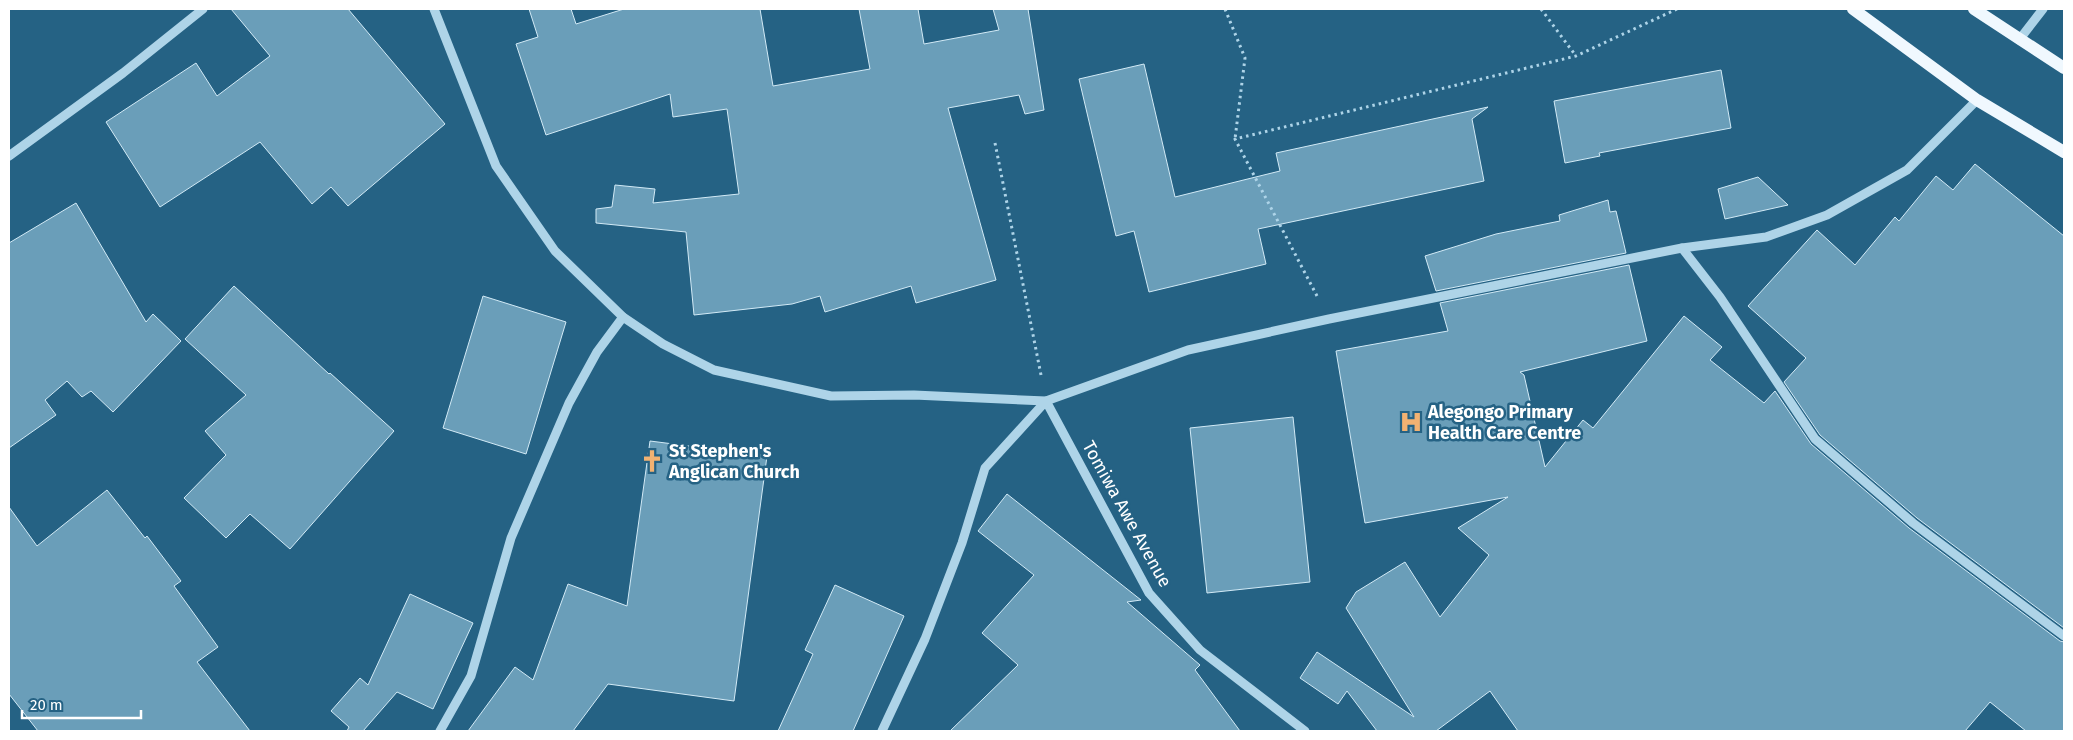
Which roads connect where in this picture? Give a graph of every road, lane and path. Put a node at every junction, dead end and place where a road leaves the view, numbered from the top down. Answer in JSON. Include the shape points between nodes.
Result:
{"nodes":[{"id":1,"x":203,"y":9,"type":"edge"},
{"id":2,"x":434,"y":9,"type":"edge"},
{"id":3,"x":1225,"y":9,"type":"edge"},
{"id":4,"x":1541,"y":9,"type":"edge"},
{"id":5,"x":1677,"y":9,"type":"edge"},
{"id":6,"x":1853,"y":9,"type":"edge"},
{"id":7,"x":1974,"y":9,"type":"edge"},
{"id":8,"x":2043,"y":9,"type":"edge"},
{"id":9,"x":2019,"y":40,"type":"junction"},
{"id":10,"x":1576,"y":56,"type":"junction"},
{"id":11,"x":2064,"y":68,"type":"edge"},
{"id":12,"x":1977,"y":100,"type":"junction"},
{"id":13,"x":1235,"y":139,"type":"junction"},
{"id":14,"x":995,"y":143,"type":"dead end"},
{"id":15,"x":2064,"y":152,"type":"edge"},
{"id":16,"x":9,"y":156,"type":"edge"},
{"id":17,"x":1682,"y":248,"type":"junction"},
{"id":18,"x":623,"y":317,"type":"junction"},
{"id":19,"x":1329,"y":319,"type":"junction"},
{"id":20,"x":1046,"y":401,"type":"junction"},
{"id":21,"x":2064,"y":636,"type":"edge"},
{"id":22,"x":440,"y":731,"type":"edge"},
{"id":23,"x":882,"y":731,"type":"edge"},
{"id":24,"x":1305,"y":731,"type":"edge"}],
"edges":[{"from":1,"to":16,"type":"street","via":[[123,73]]},
{"from":2,"to":18,"type":"street","via":[[496,166],[554,250]]},
{"from":3,"to":13,"type":"path","via":[[1245,58]]},
{"from":4,"to":10,"type":"path"},
{"from":5,"to":10,"type":"path"},
{"from":6,"to":12,"type":"main road"},
{"from":7,"to":9,"type":"main road"},
{"from":8,"to":9,"type":"street"},
{"from":9,"to":11,"type":"main road"},
{"from":10,"to":13,"type":"path"},
{"from":12,"to":15,"type":"main road"},
{"from":12,"to":17,"type":"street","via":[[1907,170],[1827,215],[1766,237]]},
{"from":13,"to":19,"type":"path"},
{"from":14,"to":20,"type":"path"},
{"from":17,"to":19,"type":"street"},
{"from":17,"to":21,"type":"street","via":[[1720,297],[1815,439],[1913,523]]},
{"from":18,"to":20,"type":"street","via":[[663,344],[714,370],[831,396],[914,395]]},
{"from":18,"to":22,"type":"street","via":[[597,352],[569,403],[511,538],[471,676]]},
{"from":19,"to":20,"type":"street","via":[[1188,350]]},
{"from":20,"to":23,"type":"street","via":[[985,468],[962,543],[925,639]]},
{"from":20,"to":24,"type":"street","name":"Tomiwa Awe Avenue","via":[[1149,593],[1200,650]]}]}
